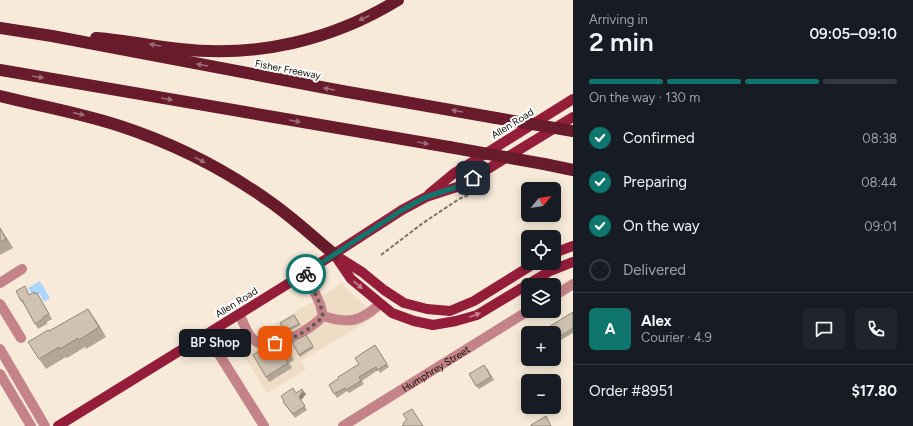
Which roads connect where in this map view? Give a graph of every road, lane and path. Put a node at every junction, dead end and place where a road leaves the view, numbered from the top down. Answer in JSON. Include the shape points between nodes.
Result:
{"nodes":[{"id":1,"x":398,"y":0,"type":"edge"},
{"id":2,"x":0,"y":28,"type":"edge"},
{"id":3,"x":52,"y":36,"type":"junction"},
{"id":4,"x":0,"y":70,"type":"edge"},
{"id":5,"x":0,"y":96,"type":"edge"},
{"id":6,"x":573,"y":99,"type":"edge"},
{"id":7,"x":573,"y":117,"type":"edge"},
{"id":8,"x":573,"y":131,"type":"edge"},
{"id":9,"x":573,"y":170,"type":"edge"},
{"id":10,"x":426,"y":197,"type":"junction"},
{"id":11,"x":573,"y":246,"type":"edge"},
{"id":12,"x":561,"y":250,"type":"edge"},
{"id":13,"x":334,"y":254,"type":"junction"},
{"id":14,"x":573,"y":262,"type":"edge"},
{"id":15,"x":22,"y":269,"type":"dead end"},
{"id":16,"x":524,"y":270,"type":"edge"},
{"id":17,"x":306,"y":273,"type":"junction"},
{"id":18,"x":0,"y":283,"type":"edge"},
{"id":19,"x":573,"y":284,"type":"edge"},
{"id":20,"x":561,"y":292,"type":"edge"},
{"id":21,"x":0,"y":304,"type":"edge"},
{"id":22,"x":380,"y":304,"type":"junction"},
{"id":23,"x":239,"y":314,"type":"junction"},
{"id":24,"x":521,"y":315,"type":"edge"},
{"id":25,"x":323,"y":316,"type":"junction"},
{"id":26,"x":207,"y":335,"type":"junction"},
{"id":27,"x":21,"y":338,"type":"dead end"},
{"id":28,"x":0,"y":349,"type":"edge"},
{"id":29,"x":0,"y":374,"type":"edge"},
{"id":30,"x":31,"y":426,"type":"edge"},
{"id":31,"x":45,"y":426,"type":"edge"},
{"id":32,"x":58,"y":426,"type":"edge"},
{"id":33,"x":264,"y":426,"type":"edge"},
{"id":34,"x":343,"y":426,"type":"edge"}],
"edges":[{"from":1,"to":3,"type":"highway","one_way":true,"via":[[364,19],[334,31],[276,47],[225,51],[181,49],[115,39]]},
{"from":2,"to":3,"type":"highway","name":"Fisher Freeway"},
{"from":8,"to":3,"type":"highway","name":"Fisher Freeway","one_way":true,"bridge":true,"via":[[342,91]]},
{"from":4,"to":9,"type":"highway","one_way":true,"bridge":true},
{"from":5,"to":13,"type":"highway","one_way":true,"via":[[101,120],[157,139],[183,151],[266,199]]},
{"from":6,"to":10,"type":"main road","name":"Allen Road","via":[[453,174]]},
{"from":7,"to":10,"type":"main road","name":"Allen Road","via":[[460,186]]},
{"from":10,"to":13,"type":"main road","name":"Allen Road"},
{"from":11,"to":12,"type":"main road"},
{"from":13,"to":16,"type":"main road","via":[[404,303],[450,311],[474,301]]},
{"from":13,"to":17,"type":"main road","name":"Allen Road"},
{"from":13,"to":22,"type":"main road","one_way":true,"via":[[351,279]]},
{"from":22,"to":14,"type":"main road","one_way":true,"via":[[392,313],[414,321],[433,325],[456,321],[477,315],[550,271]]},
{"from":15,"to":18,"type":"street"},
{"from":17,"to":23,"type":"main road","name":"Allen Road"},
{"from":17,"to":25,"type":"street"},
{"from":19,"to":20,"type":"street"},
{"from":21,"to":27,"type":"street"},
{"from":22,"to":25,"type":"street","via":[[362,318],[350,321],[339,321]]},
{"from":23,"to":25,"type":"street","via":[[251,338],[266,344],[285,341],[317,323]]},
{"from":23,"to":26,"type":"main road","name":"Allen Road"},
{"from":24,"to":34,"type":"street","name":"Humphrey Street"},
{"from":26,"to":32,"type":"main road","name":"Allen Road"},
{"from":26,"to":33,"type":"street"},
{"from":28,"to":31,"type":"street"},
{"from":29,"to":30,"type":"street"}]}
